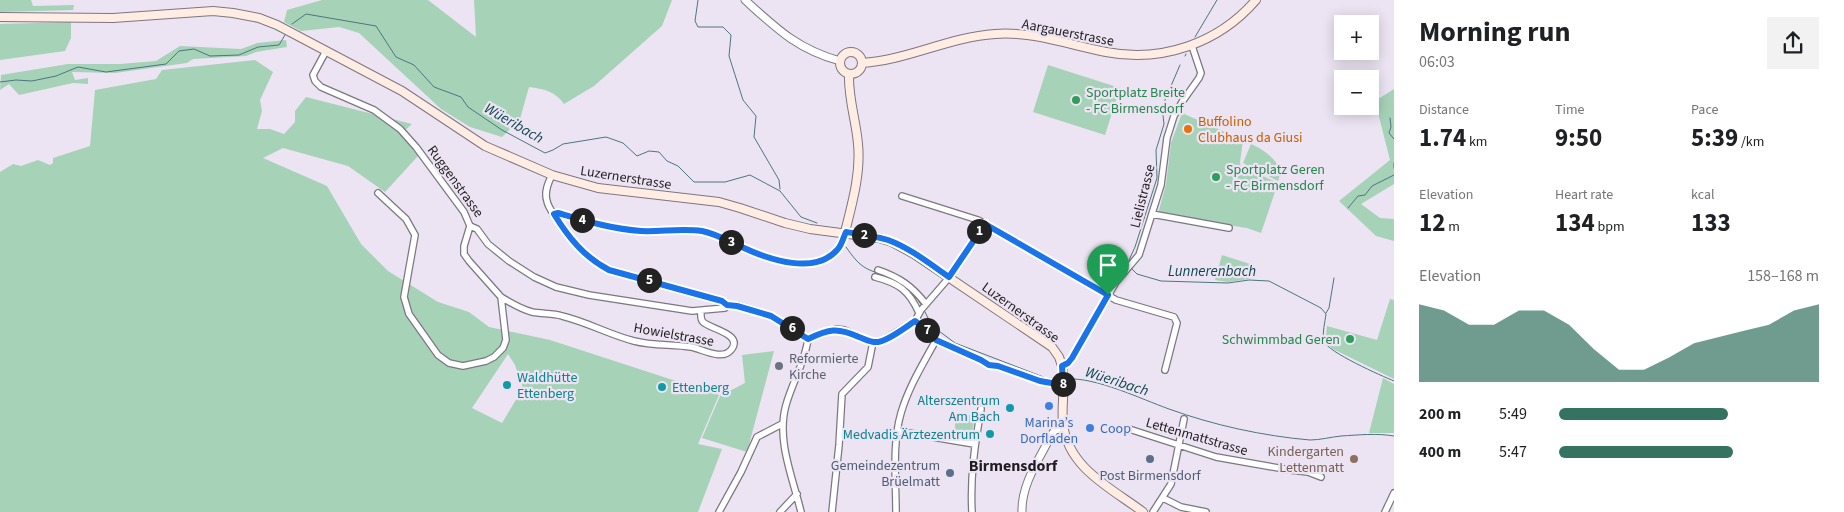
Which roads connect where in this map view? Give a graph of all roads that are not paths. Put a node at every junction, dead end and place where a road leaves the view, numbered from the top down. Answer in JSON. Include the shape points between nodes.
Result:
{"nodes":[{"id":1,"x":744,"y":0,"type":"edge"},
{"id":2,"x":1256,"y":0,"type":"edge"},
{"id":3,"x":0,"y":17,"type":"edge"},
{"id":4,"x":1192,"y":46,"type":"junction"},
{"id":5,"x":326,"y":51,"type":"junction"},
{"id":6,"x":840,"y":61,"type":"junction"},
{"id":7,"x":862,"y":63,"type":"junction"},
{"id":8,"x":849,"y":74,"type":"junction"},
{"id":9,"x":552,"y":175,"type":"junction"},
{"id":10,"x":378,"y":193,"type":"dead end"},
{"id":11,"x":902,"y":196,"type":"dead end"},
{"id":12,"x":554,"y":214,"type":"junction"},
{"id":13,"x":1152,"y":214,"type":"junction"},
{"id":14,"x":985,"y":224,"type":"junction"},
{"id":15,"x":470,"y":226,"type":"junction"},
{"id":16,"x":1228,"y":228,"type":"dead end"},
{"id":17,"x":846,"y":232,"type":"junction"},
{"id":18,"x":878,"y":270,"type":"dead end"},
{"id":19,"x":875,"y":277,"type":"dead end"},
{"id":20,"x":949,"y":277,"type":"junction"},
{"id":21,"x":1108,"y":295,"type":"junction"},
{"id":22,"x":501,"y":297,"type":"junction"},
{"id":23,"x":727,"y":305,"type":"junction"},
{"id":24,"x":922,"y":308,"type":"junction"},
{"id":25,"x":701,"y":311,"type":"junction"},
{"id":26,"x":915,"y":321,"type":"junction"},
{"id":27,"x":808,"y":339,"type":"junction"},
{"id":28,"x":936,"y":340,"type":"junction"},
{"id":29,"x":873,"y":342,"type":"junction"},
{"id":30,"x":1062,"y":366,"type":"junction"},
{"id":31,"x":1165,"y":370,"type":"dead end"},
{"id":32,"x":1063,"y":380,"type":"junction"},
{"id":33,"x":981,"y":409,"type":"dead end"},
{"id":34,"x":1184,"y":419,"type":"dead end"},
{"id":35,"x":782,"y":424,"type":"junction"},
{"id":36,"x":1064,"y":428,"type":"junction"},
{"id":37,"x":1126,"y":428,"type":"dead end"},
{"id":38,"x":898,"y":431,"type":"junction"},
{"id":39,"x":974,"y":444,"type":"junction"},
{"id":40,"x":1178,"y":444,"type":"junction"},
{"id":41,"x":1321,"y":477,"type":"dead end"},
{"id":42,"x":1394,"y":492,"type":"edge"},
{"id":43,"x":797,"y":494,"type":"junction"},
{"id":44,"x":1163,"y":498,"type":"junction"},
{"id":45,"x":719,"y":512,"type":"edge"},
{"id":46,"x":780,"y":512,"type":"edge"},
{"id":47,"x":801,"y":512,"type":"edge"},
{"id":48,"x":832,"y":512,"type":"edge"},
{"id":49,"x":896,"y":512,"type":"edge"},
{"id":50,"x":972,"y":512,"type":"edge"},
{"id":51,"x":1022,"y":512,"type":"edge"},
{"id":52,"x":1143,"y":512,"type":"edge"},
{"id":53,"x":1153,"y":512,"type":"edge"},
{"id":54,"x":1206,"y":512,"type":"edge"},
{"id":55,"x":1385,"y":512,"type":"edge"}],
"edges":[{"from":1,"to":6,"type":"street","via":[[787,38],[818,55]]},
{"from":2,"to":4,"type":"main road","name":"Aargauerstrasse","via":[[1228,26]]},
{"from":3,"to":5,"type":"main road","name":"Luzernerstrasse","via":[[113,18],[233,12],[276,25]]},
{"from":4,"to":7,"type":"main road","name":"Aargauerstrasse","via":[[1149,55],[1118,54],[1046,38],[997,34],[965,38],[900,57]]},
{"from":4,"to":13,"type":"street","name":"Lielistrasse","via":[[1200,78],[1174,116]]},
{"from":5,"to":9,"type":"main road","name":"Luzernerstrasse","via":[[402,91],[485,146]]},
{"from":5,"to":15,"type":"street","name":"Ruggenstrasse","via":[[313,75],[316,81],[321,87],[374,110],[400,129],[464,212]]},
{"from":6,"to":7,"type":"main road","via":[[844,54],[853,52],[859,55]]},
{"from":6,"to":8,"type":"main road","via":[[842,70]]},
{"from":7,"to":8,"type":"main road","via":[[858,72]]},
{"from":8,"to":17,"type":"main road","via":[[858,158]]},
{"from":9,"to":12,"type":"street","via":[[546,194]]},
{"from":9,"to":17,"type":"main road","name":"Luzernerstrasse","via":[[598,188],[719,202],[810,229]]},
{"from":10,"to":22,"type":"street","via":[[406,218],[414,235],[405,305],[438,355],[463,366],[486,360],[499,352],[506,340]]},
{"from":11,"to":14,"type":"street"},
{"from":12,"to":17,"type":"street","via":[[622,229],[703,232],[761,255],[808,263],[826,259],[840,245]]},
{"from":12,"to":23,"type":"street","via":[[573,242],[609,270]]},
{"from":13,"to":16,"type":"street"},
{"from":13,"to":21,"type":"street","name":"Lielistrasse","via":[[1139,254]]},
{"from":14,"to":20,"type":"street"},
{"from":14,"to":21,"type":"street"},
{"from":15,"to":22,"type":"street","via":[[464,254]]},
{"from":15,"to":25,"type":"street","name":"Ruggenstrasse","via":[[509,261],[556,287],[589,295]]},
{"from":17,"to":20,"type":"main road","name":"Luzernerstrasse","via":[[892,242]]},
{"from":18,"to":24,"type":"street","via":[[904,281],[918,294]]},
{"from":19,"to":24,"type":"street","via":[[902,288]]},
{"from":20,"to":24,"type":"street"},
{"from":20,"to":30,"type":"main road","name":"Luzernerstrasse","via":[[1046,342]]},
{"from":21,"to":30,"type":"street","name":"Lielistrasse","via":[[1072,358]]},
{"from":21,"to":31,"type":"street","via":[[1176,319]]},
{"from":22,"to":25,"type":"street","name":"Howielstrasse","via":[[532,312],[561,315],[634,341],[718,355],[730,352],[731,338],[704,323]]},
{"from":23,"to":25,"type":"street","name":"Ruggenstrasse"},
{"from":23,"to":27,"type":"street","via":[[771,316]]},
{"from":24,"to":26,"type":"street"},
{"from":26,"to":28,"type":"street"},
{"from":26,"to":29,"type":"street","via":[[884,340]]},
{"from":27,"to":29,"type":"street","via":[[836,329]]},
{"from":27,"to":35,"type":"street"},
{"from":28,"to":32,"type":"street","via":[[989,365],[1040,381]]},
{"from":28,"to":38,"type":"street","via":[[910,388]]},
{"from":29,"to":48,"type":"street","via":[[868,367],[842,394]]},
{"from":30,"to":32,"type":"main road"},
{"from":32,"to":36,"type":"main road"},
{"from":33,"to":39,"type":"street"},
{"from":34,"to":40,"type":"street"},
{"from":35,"to":43,"type":"street"},
{"from":35,"to":45,"type":"street","via":[[757,436],[742,472]]},
{"from":36,"to":51,"type":"street","via":[[1052,434],[1030,477]]},
{"from":36,"to":52,"type":"main road","via":[[1071,450],[1083,467]]},
{"from":37,"to":40,"type":"street","name":"Lettenmattstrasse"},
{"from":38,"to":39,"type":"street"},
{"from":38,"to":49,"type":"street"},
{"from":39,"to":50,"type":"street"},
{"from":40,"to":41,"type":"street","name":"Lettenmattstrasse","via":[[1216,456]]},
{"from":40,"to":44,"type":"street","via":[[1171,482]]},
{"from":42,"to":55,"type":"street"},
{"from":43,"to":46,"type":"street"},
{"from":43,"to":47,"type":"street"},
{"from":44,"to":53,"type":"street"},
{"from":44,"to":54,"type":"street","via":[[1181,507]]}]}
